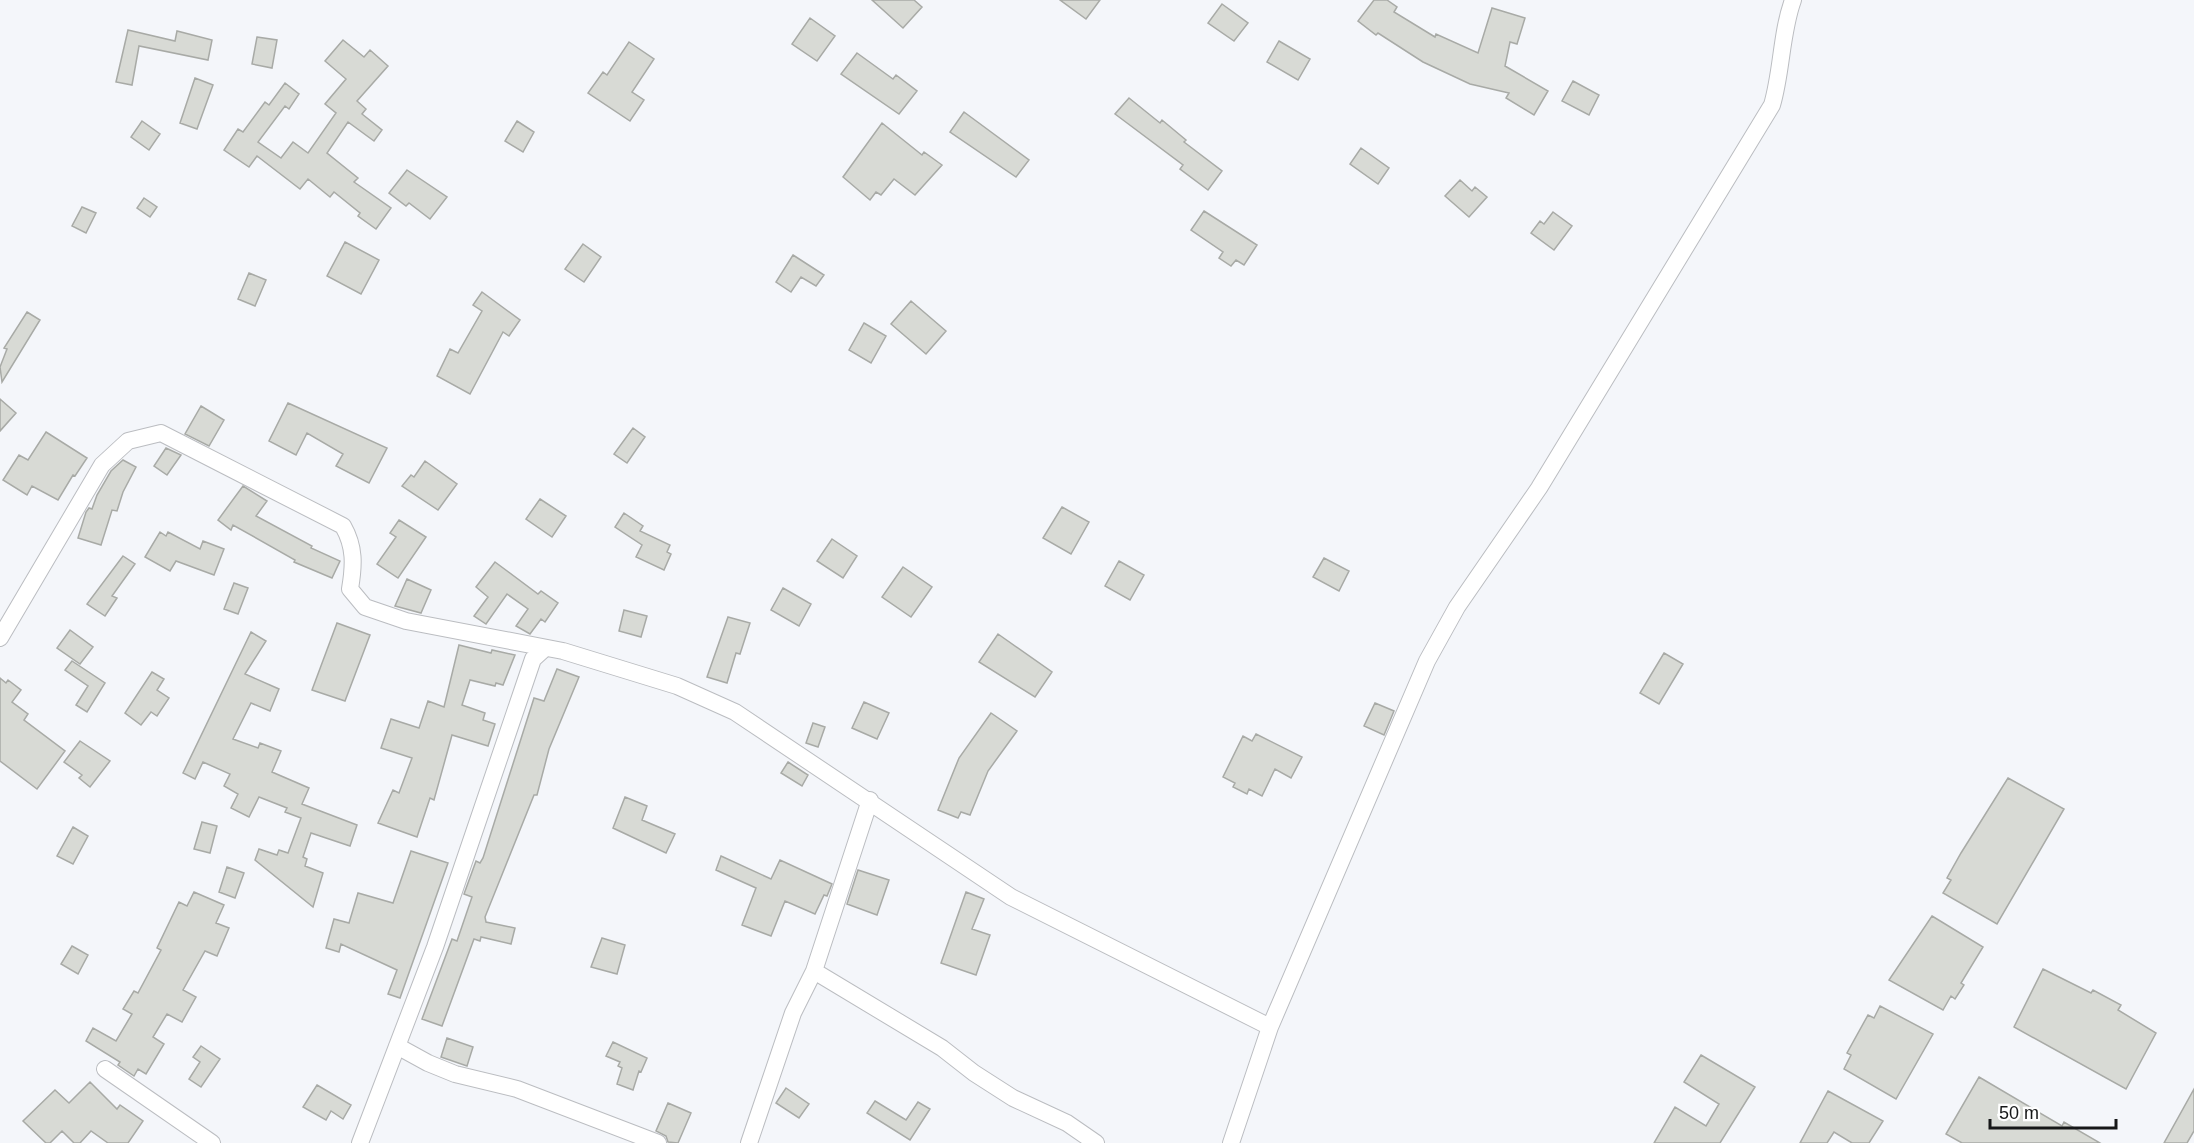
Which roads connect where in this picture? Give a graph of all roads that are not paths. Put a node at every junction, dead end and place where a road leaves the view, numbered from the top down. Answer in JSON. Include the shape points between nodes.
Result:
{"nodes":[{"id":1,"x":1793,"y":0,"type":"edge"},
{"id":2,"x":0,"y":638,"type":"edge"},
{"id":3,"x":544,"y":649,"type":"junction"},
{"id":4,"x":870,"y":800,"type":"junction"},
{"id":5,"x":814,"y":971,"type":"junction"},
{"id":6,"x":1270,"y":1027,"type":"junction"},
{"id":7,"x":397,"y":1046,"type":"junction"},
{"id":8,"x":105,"y":1069,"type":"dead end"},
{"id":9,"x":212,"y":1143,"type":"edge"},
{"id":10,"x":360,"y":1143,"type":"edge"},
{"id":11,"x":658,"y":1143,"type":"edge"},
{"id":12,"x":748,"y":1143,"type":"edge"},
{"id":13,"x":1096,"y":1143,"type":"edge"},
{"id":14,"x":1231,"y":1143,"type":"edge"}],
"edges":[{"from":1,"to":6,"type":"street","via":[[1772,105],[1539,488],[1457,607],[1427,661]]},
{"from":2,"to":3,"type":"street","via":[[102,465],[128,441],[161,433],[343,526],[352,542],[350,589],[365,607],[406,621]]},
{"from":3,"to":4,"type":"street","via":[[563,651],[676,686],[735,712]]},
{"from":3,"to":7,"type":"street","via":[[533,659],[435,947]]},
{"from":4,"to":5,"type":"street"},
{"from":4,"to":6,"type":"street","via":[[1011,897]]},
{"from":5,"to":12,"type":"street","via":[[793,1013]]},
{"from":5,"to":13,"type":"street","via":[[942,1048],[1013,1098],[1068,1122]]},
{"from":6,"to":14,"type":"street"},
{"from":7,"to":10,"type":"street"},
{"from":7,"to":11,"type":"street","via":[[455,1074],[517,1089]]},
{"from":8,"to":9,"type":"street"}]}
